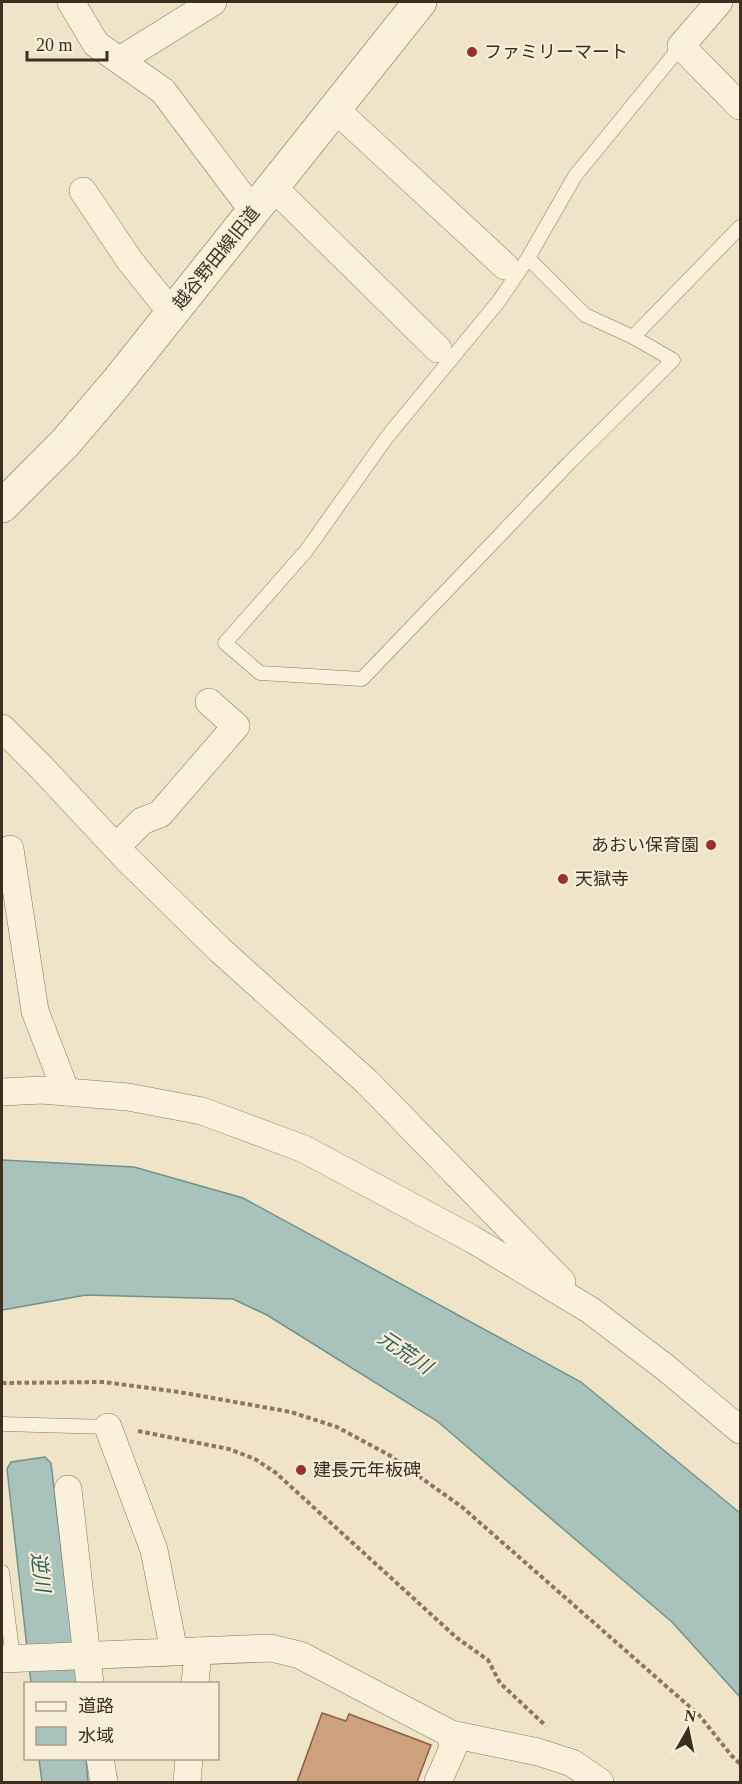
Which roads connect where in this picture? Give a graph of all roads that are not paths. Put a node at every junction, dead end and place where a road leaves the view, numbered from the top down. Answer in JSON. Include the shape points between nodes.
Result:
{"nodes":[{"id":1,"x":71,"y":2,"type":"edge"},
{"id":2,"x":213,"y":2,"type":"edge"},
{"id":3,"x":719,"y":2,"type":"edge"},
{"id":4,"x":413,"y":4,"type":"edge"},
{"id":5,"x":681,"y":46,"type":"junction"},
{"id":6,"x":120,"y":60,"type":"junction"},
{"id":7,"x":741,"y":106,"type":"edge"},
{"id":8,"x":335,"y":109,"type":"junction"},
{"id":9,"x":83,"y":190,"type":"dead end"},
{"id":10,"x":263,"y":199,"type":"junction"},
{"id":11,"x":741,"y":227,"type":"edge"},
{"id":12,"x":517,"y":262,"type":"junction"},
{"id":13,"x":172,"y":313,"type":"junction"},
{"id":14,"x":633,"y":337,"type":"junction"},
{"id":15,"x":438,"y":349,"type":"dead end"},
{"id":16,"x":2,"y":506,"type":"edge"},
{"id":17,"x":209,"y":702,"type":"dead end"},
{"id":18,"x":2,"y":728,"type":"edge"},
{"id":19,"x":116,"y":847,"type":"junction"},
{"id":20,"x":10,"y":849,"type":"dead end"},
{"id":21,"x":2,"y":1092,"type":"edge"},
{"id":22,"x":66,"y":1092,"type":"junction"},
{"id":23,"x":590,"y":1310,"type":"junction"},
{"id":24,"x":2,"y":1424,"type":"edge"},
{"id":25,"x":108,"y":1427,"type":"joint"},
{"id":26,"x":741,"y":1430,"type":"edge"},
{"id":27,"x":68,"y":1489,"type":"dead end"},
{"id":28,"x":2,"y":1572,"type":"edge"},
{"id":29,"x":186,"y":1651,"type":"junction"},
{"id":30,"x":83,"y":1655,"type":"junction"},
{"id":31,"x":7,"y":1658,"type":"edge"},
{"id":32,"x":90,"y":1682,"type":"edge"},
{"id":33,"x":195,"y":1682,"type":"edge"},
{"id":34,"x":451,"y":1734,"type":"junction"},
{"id":35,"x":100,"y":1760,"type":"edge"},
{"id":36,"x":189,"y":1760,"type":"edge"},
{"id":37,"x":104,"y":1782,"type":"edge"},
{"id":38,"x":188,"y":1782,"type":"edge"},
{"id":39,"x":438,"y":1782,"type":"edge"},
{"id":40,"x":600,"y":1782,"type":"edge"}],
"edges":[{"from":1,"to":6,"type":"street","via":[[96,44]]},
{"from":2,"to":6,"type":"street"},
{"from":3,"to":5,"type":"street"},
{"from":4,"to":8,"type":"street","name":"越谷野田線旧道"},
{"from":5,"to":7,"type":"street"},
{"from":5,"to":12,"type":"lane","via":[[575,176]]},
{"from":6,"to":10,"type":"street","via":[[163,91]]},
{"from":8,"to":10,"type":"street","name":"越谷野田線旧道"},
{"from":8,"to":12,"type":"street"},
{"from":9,"to":13,"type":"street","via":[[130,261]]},
{"from":10,"to":13,"type":"street","name":"越谷野田線旧道"},
{"from":10,"to":15,"type":"street"},
{"from":11,"to":14,"type":"lane"},
{"from":12,"to":14,"type":"lane","via":[[585,315]]},
{"from":12,"to":14,"type":"lane","via":[[499,301],[387,437],[306,551],[225,643],[260,673],[362,679],[673,360]]},
{"from":13,"to":16,"type":"street","name":"越谷野田線旧道","via":[[65,443]]},
{"from":17,"to":19,"type":"street","via":[[236,726],[160,814],[142,821]]},
{"from":18,"to":19,"type":"street"},
{"from":19,"to":23,"type":"street","via":[[220,950],[367,1082]]},
{"from":20,"to":22,"type":"street","via":[[35,1011]]},
{"from":21,"to":22,"type":"street"},
{"from":22,"to":23,"type":"street","via":[[128,1097],[202,1111],[304,1149],[472,1239]]},
{"from":23,"to":26,"type":"street"},
{"from":24,"to":25,"type":"lane"},
{"from":25,"to":29,"type":"street"},
{"from":27,"to":30,"type":"street"},
{"from":28,"to":31,"type":"lane"},
{"from":29,"to":30,"type":"street"},
{"from":29,"to":33,"type":"street"},
{"from":29,"to":34,"type":"street","via":[[271,1648],[300,1655]]},
{"from":30,"to":31,"type":"street"},
{"from":30,"to":32,"type":"street"},
{"from":34,"to":39,"type":"street","via":[[453,1748]]},
{"from":34,"to":40,"type":"street","via":[[538,1752],[572,1763]]},
{"from":35,"to":37,"type":"street"},
{"from":36,"to":38,"type":"street"}]}
